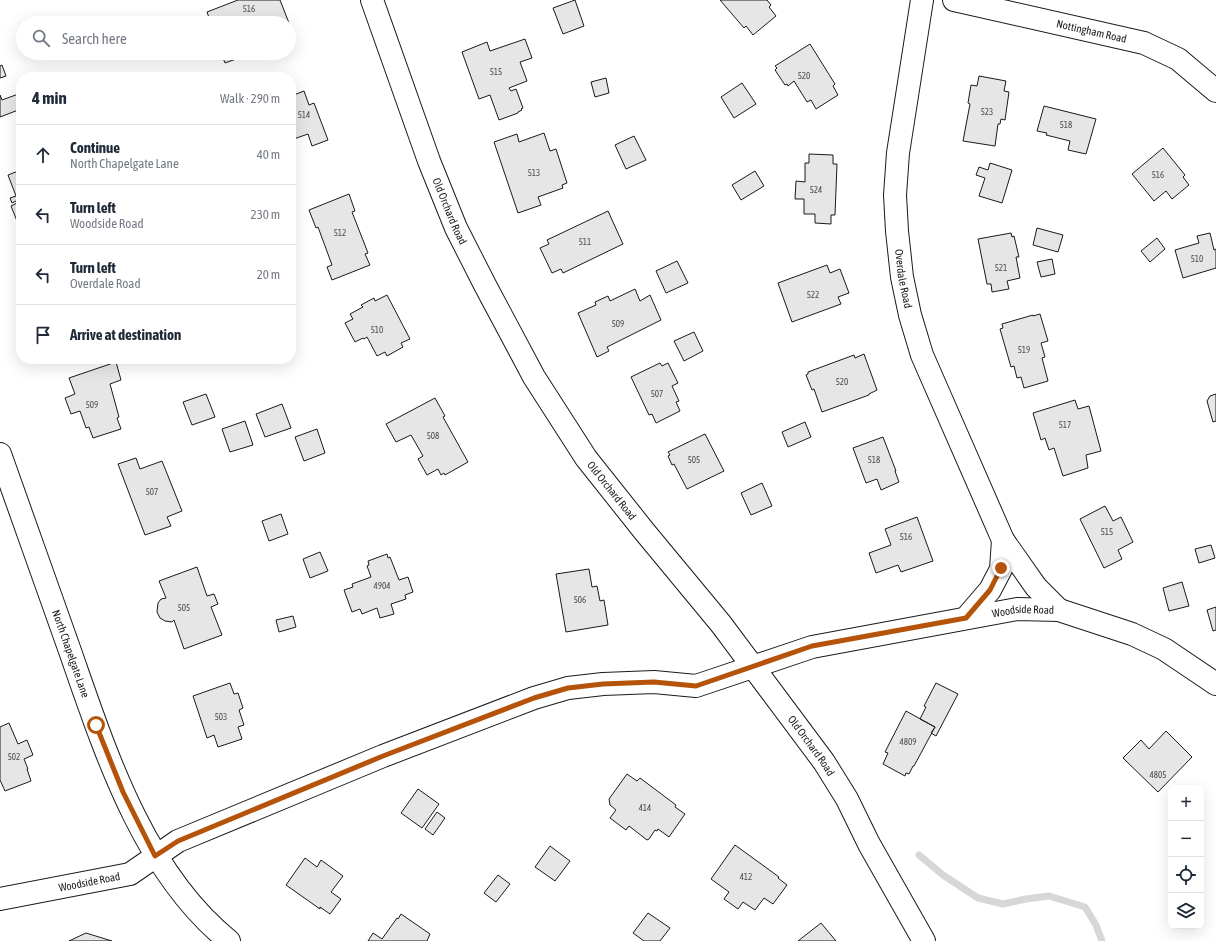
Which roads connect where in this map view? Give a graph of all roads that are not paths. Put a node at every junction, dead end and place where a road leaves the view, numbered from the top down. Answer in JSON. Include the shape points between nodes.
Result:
{"nodes":[{"id":1,"x":372,"y":0,"type":"edge"},
{"id":2,"x":922,"y":0,"type":"edge"},
{"id":3,"x":954,"y":0,"type":"edge"},
{"id":4,"x":1216,"y":91,"type":"edge"},
{"id":5,"x":0,"y":454,"type":"edge"},
{"id":6,"x":1003,"y":540,"type":"junction"},
{"id":7,"x":1059,"y":610,"type":"junction"},
{"id":8,"x":966,"y":618,"type":"junction"},
{"id":9,"x":753,"y":667,"type":"junction"},
{"id":10,"x":1216,"y":684,"type":"edge"},
{"id":11,"x":155,"y":856,"type":"junction"},
{"id":12,"x":0,"y":899,"type":"edge"},
{"id":13,"x":229,"y":941,"type":"edge"},
{"id":14,"x":924,"y":941,"type":"edge"}],
"edges":[{"from":1,"to":9,"type":"street","name":"Old Orchard Road","via":[[429,161],[456,228],[534,377],[586,458]]},
{"from":2,"to":6,"type":"street","name":"Overdale Road","via":[[898,153],[895,195],[902,277],[922,355]]},
{"from":3,"to":4,"type":"street","name":"Nottingham Road","via":[[1144,43],[1178,59]]},
{"from":5,"to":11,"type":"street","name":"North Chapelgate Lane","via":[[96,725],[123,792]]},
{"from":6,"to":7,"type":"street","name":"Overdale Road","via":[[1036,587]]},
{"from":6,"to":8,"type":"street","name":"Overdale Road","via":[[1001,568],[990,590]]},
{"from":7,"to":8,"type":"street","name":"Woodside Road","via":[[1017,609]]},
{"from":7,"to":10,"type":"street","name":"Woodside Road","via":[[1152,643]]},
{"from":8,"to":9,"type":"street","name":"Woodside Road","via":[[812,646]]},
{"from":9,"to":11,"type":"street","name":"Woodside Road","via":[[696,686],[654,682],[603,684],[568,688],[534,698],[383,756],[178,841]]},
{"from":9,"to":14,"type":"street","name":"Old Orchard Road","via":[[824,762],[847,799],[869,844]]},
{"from":11,"to":12,"type":"street","name":"Woodside Road","via":[[130,874]]},
{"from":11,"to":13,"type":"street","name":"North Chapelgate Lane","via":[[182,895]]}]}
